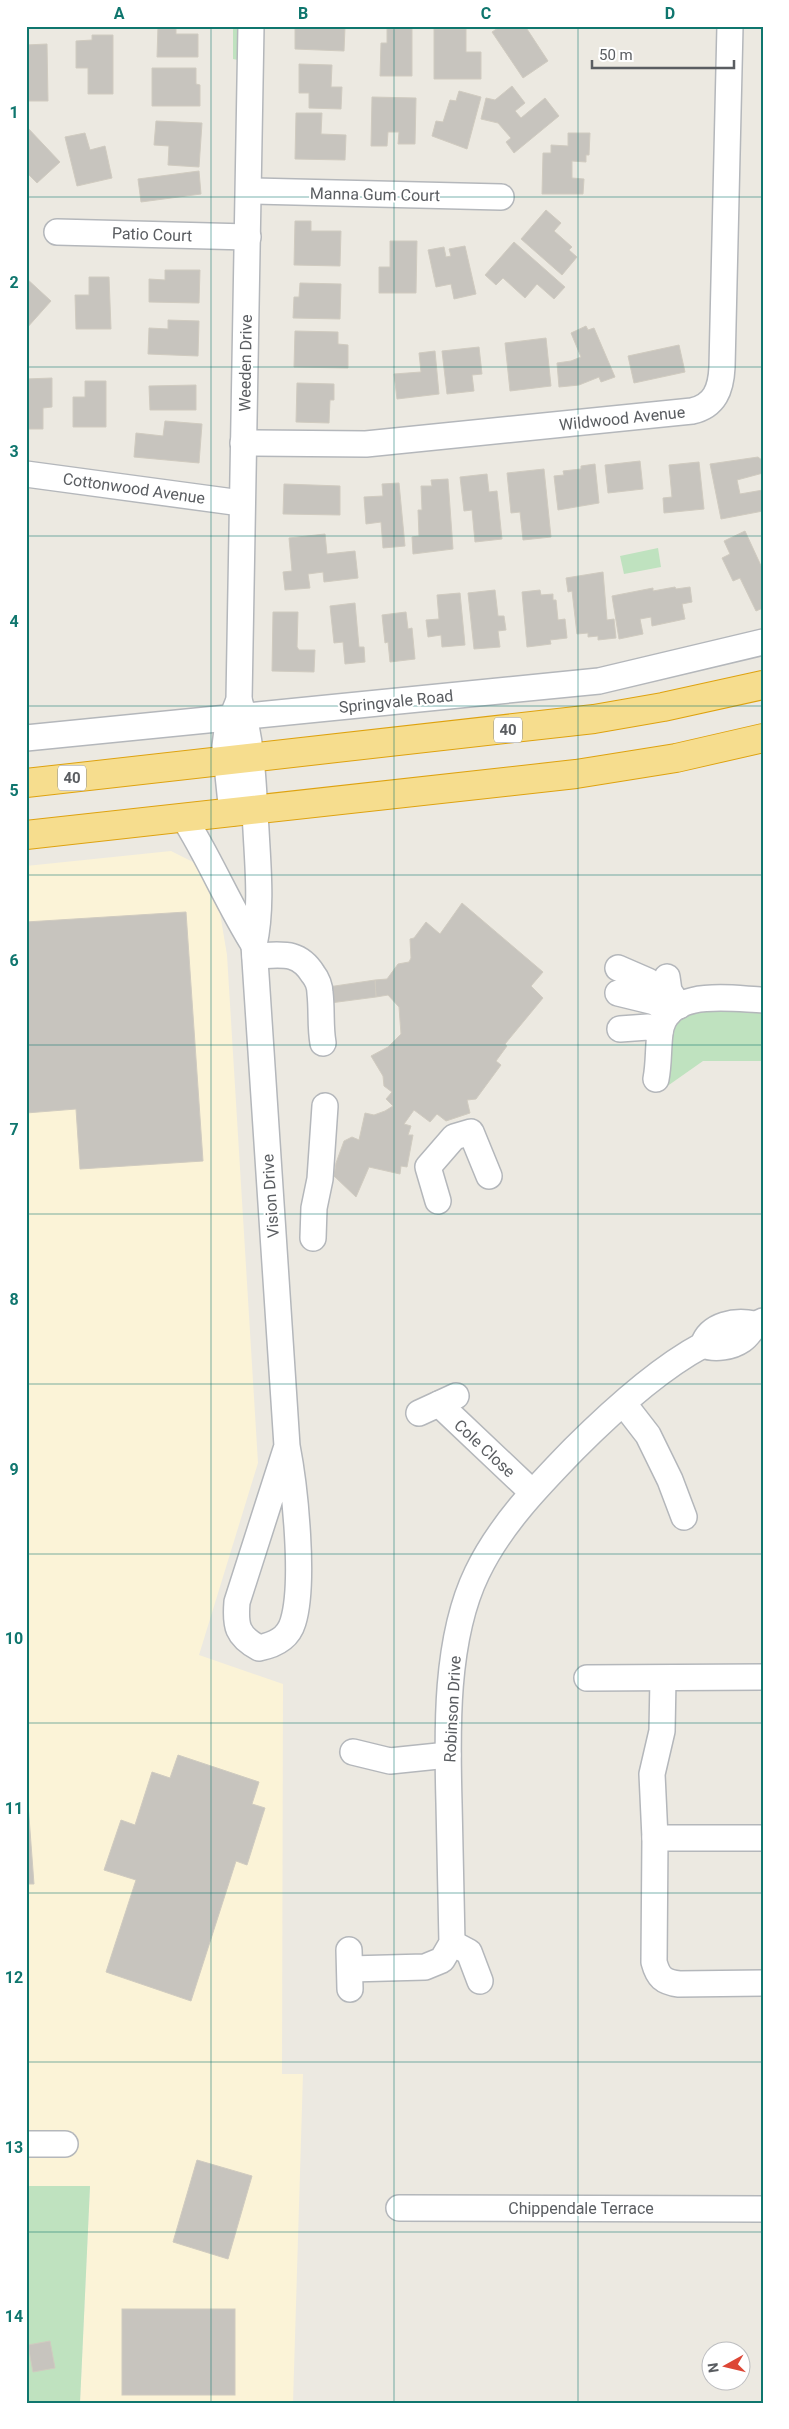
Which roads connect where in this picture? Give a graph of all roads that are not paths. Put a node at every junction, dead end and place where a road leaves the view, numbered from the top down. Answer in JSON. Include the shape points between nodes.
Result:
{"nodes":[{"id":1,"x":251,"y":26,"type":"edge"},
{"id":2,"x":730,"y":26,"type":"edge"},
{"id":3,"x":249,"y":191,"type":"junction"},
{"id":4,"x":501,"y":197,"type":"dead end"},
{"id":5,"x":57,"y":232,"type":"dead end"},
{"id":6,"x":248,"y":237,"type":"junction"},
{"id":7,"x":243,"y":443,"type":"junction"},
{"id":8,"x":26,"y":474,"type":"edge"},
{"id":9,"x":241,"y":503,"type":"junction"},
{"id":10,"x":763,"y":642,"type":"edge"},
{"id":11,"x":763,"y":685,"type":"edge"},
{"id":12,"x":238,"y":711,"type":"junction"},
{"id":13,"x":26,"y":738,"type":"edge"},
{"id":14,"x":763,"y":738,"type":"edge"},
{"id":15,"x":239,"y":760,"type":"junction"},
{"id":16,"x":26,"y":782,"type":"edge"},
{"id":17,"x":243,"y":812,"type":"junction"},
{"id":18,"x":184,"y":818,"type":"junction"},
{"id":19,"x":26,"y":835,"type":"edge"},
{"id":20,"x":254,"y":951,"type":"junction"},
{"id":21,"x":618,"y":968,"type":"dead end"},
{"id":22,"x":667,"y":977,"type":"dead end"},
{"id":23,"x":618,"y":993,"type":"dead end"},
{"id":24,"x":763,"y":1000,"type":"edge"},
{"id":25,"x":666,"y":1013,"type":"junction"},
{"id":26,"x":620,"y":1028,"type":"dead end"},
{"id":27,"x":323,"y":1043,"type":"dead end"},
{"id":28,"x":656,"y":1079,"type":"dead end"},
{"id":29,"x":326,"y":1106,"type":"dead end"},
{"id":30,"x":489,"y":1176,"type":"dead end"},
{"id":31,"x":438,"y":1201,"type":"dead end"},
{"id":32,"x":313,"y":1238,"type":"dead end"},
{"id":33,"x":759,"y":1323,"type":"edge"},
{"id":34,"x":624,"y":1404,"type":"junction"},
{"id":35,"x":438,"y":1405,"type":"dead end"},
{"id":36,"x":287,"y":1446,"type":"junction"},
{"id":37,"x":532,"y":1492,"type":"junction"},
{"id":38,"x":684,"y":1517,"type":"dead end"},
{"id":39,"x":763,"y":1677,"type":"edge"},
{"id":40,"x":587,"y":1678,"type":"dead end"},
{"id":41,"x":662,"y":1679,"type":"junction"},
{"id":42,"x":352,"y":1752,"type":"dead end"},
{"id":43,"x":448,"y":1755,"type":"junction"},
{"id":44,"x":655,"y":1838,"type":"junction"},
{"id":45,"x":763,"y":1838,"type":"edge"},
{"id":46,"x":447,"y":1951,"type":"junction"},
{"id":47,"x":349,"y":1969,"type":"dead end"},
{"id":48,"x":480,"y":1982,"type":"dead end"},
{"id":49,"x":763,"y":1983,"type":"edge"},
{"id":50,"x":26,"y":2144,"type":"edge"},
{"id":51,"x":65,"y":2144,"type":"dead end"},
{"id":52,"x":399,"y":2208,"type":"dead end"},
{"id":53,"x":763,"y":2209,"type":"edge"}],
"edges":[{"from":1,"to":3,"type":"street","name":"Weeden Drive"},
{"from":2,"to":7,"type":"street","name":"Wildwood Avenue","via":[[722,368],[721,382],[713,401],[692,411],[366,444]]},
{"from":3,"to":4,"type":"street","name":"Manna Gum Court"},
{"from":3,"to":6,"type":"street","name":"Weeden Drive"},
{"from":5,"to":6,"type":"street","name":"Patio Court"},
{"from":6,"to":7,"type":"street","name":"Weeden Drive"},
{"from":7,"to":9,"type":"street","name":"Weeden Drive"},
{"from":8,"to":9,"type":"street","name":"Cottonwood Avenue"},
{"from":9,"to":12,"type":"street","name":"Weeden Drive"},
{"from":10,"to":12,"type":"street","name":"Springvale Road","via":[[599,680]]},
{"from":11,"to":15,"type":"highway","number":"40","via":[[594,719]]},
{"from":12,"to":13,"type":"street","name":"Springvale Road"},
{"from":12,"to":15,"type":"street","name":"Weeden Drive"},
{"from":14,"to":17,"type":"highway","via":[[676,758],[585,773]]},
{"from":15,"to":16,"type":"highway","number":"40"},
{"from":15,"to":17,"type":"street","name":"Weeden Drive"},
{"from":17,"to":18,"type":"highway"},
{"from":17,"to":20,"type":"street","name":"Vision Drive","via":[[258,924]]},
{"from":18,"to":19,"type":"highway"},
{"from":18,"to":20,"type":"street","name":"Vision Drive","via":[[210,860]]},
{"from":20,"to":27,"type":"street","via":[[306,962],[320,991],[319,1024]]},
{"from":20,"to":36,"type":"street","name":"Vision Drive"},
{"from":21,"to":25,"type":"street","via":[[648,981]]},
{"from":22,"to":25,"type":"street"},
{"from":23,"to":25,"type":"street"},
{"from":24,"to":25,"type":"street","via":[[694,998]]},
{"from":25,"to":26,"type":"street","via":[[648,1027]]},
{"from":25,"to":28,"type":"street"},
{"from":29,"to":32,"type":"street"},
{"from":30,"to":31,"type":"street","via":[[470,1132],[454,1137],[428,1167]]},
{"from":33,"to":34,"type":"street","name":"Robinson Drive","via":[[742,1321],[713,1330],[703,1345]]},
{"from":34,"to":37,"type":"street","name":"Robinson Drive","via":[[603,1420]]},
{"from":34,"to":38,"type":"street","via":[[648,1435]]},
{"from":35,"to":37,"type":"street","name":"Cole Close"},
{"from":36,"to":36,"type":"street","name":"Vision Drive","via":[[292,1472],[299,1579],[293,1623],[281,1641],[259,1648],[244,1640],[235,1621],[237,1602]]},
{"from":37,"to":43,"type":"street","name":"Robinson Drive","via":[[476,1573],[451,1670]]},
{"from":39,"to":41,"type":"street"},
{"from":40,"to":41,"type":"street"},
{"from":41,"to":44,"type":"street","via":[[662,1731],[652,1774]]},
{"from":42,"to":43,"type":"street","via":[[390,1761]]},
{"from":43,"to":46,"type":"street","name":"Robinson Drive"},
{"from":44,"to":45,"type":"street"},
{"from":44,"to":49,"type":"street","via":[[654,1962],[657,1974],[666,1982],[679,1984]]},
{"from":46,"to":47,"type":"street","via":[[425,1967]]},
{"from":46,"to":48,"type":"street","via":[[469,1952]]},
{"from":50,"to":51,"type":"street"},
{"from":52,"to":53,"type":"street","name":"Chippendale Terrace"}]}
